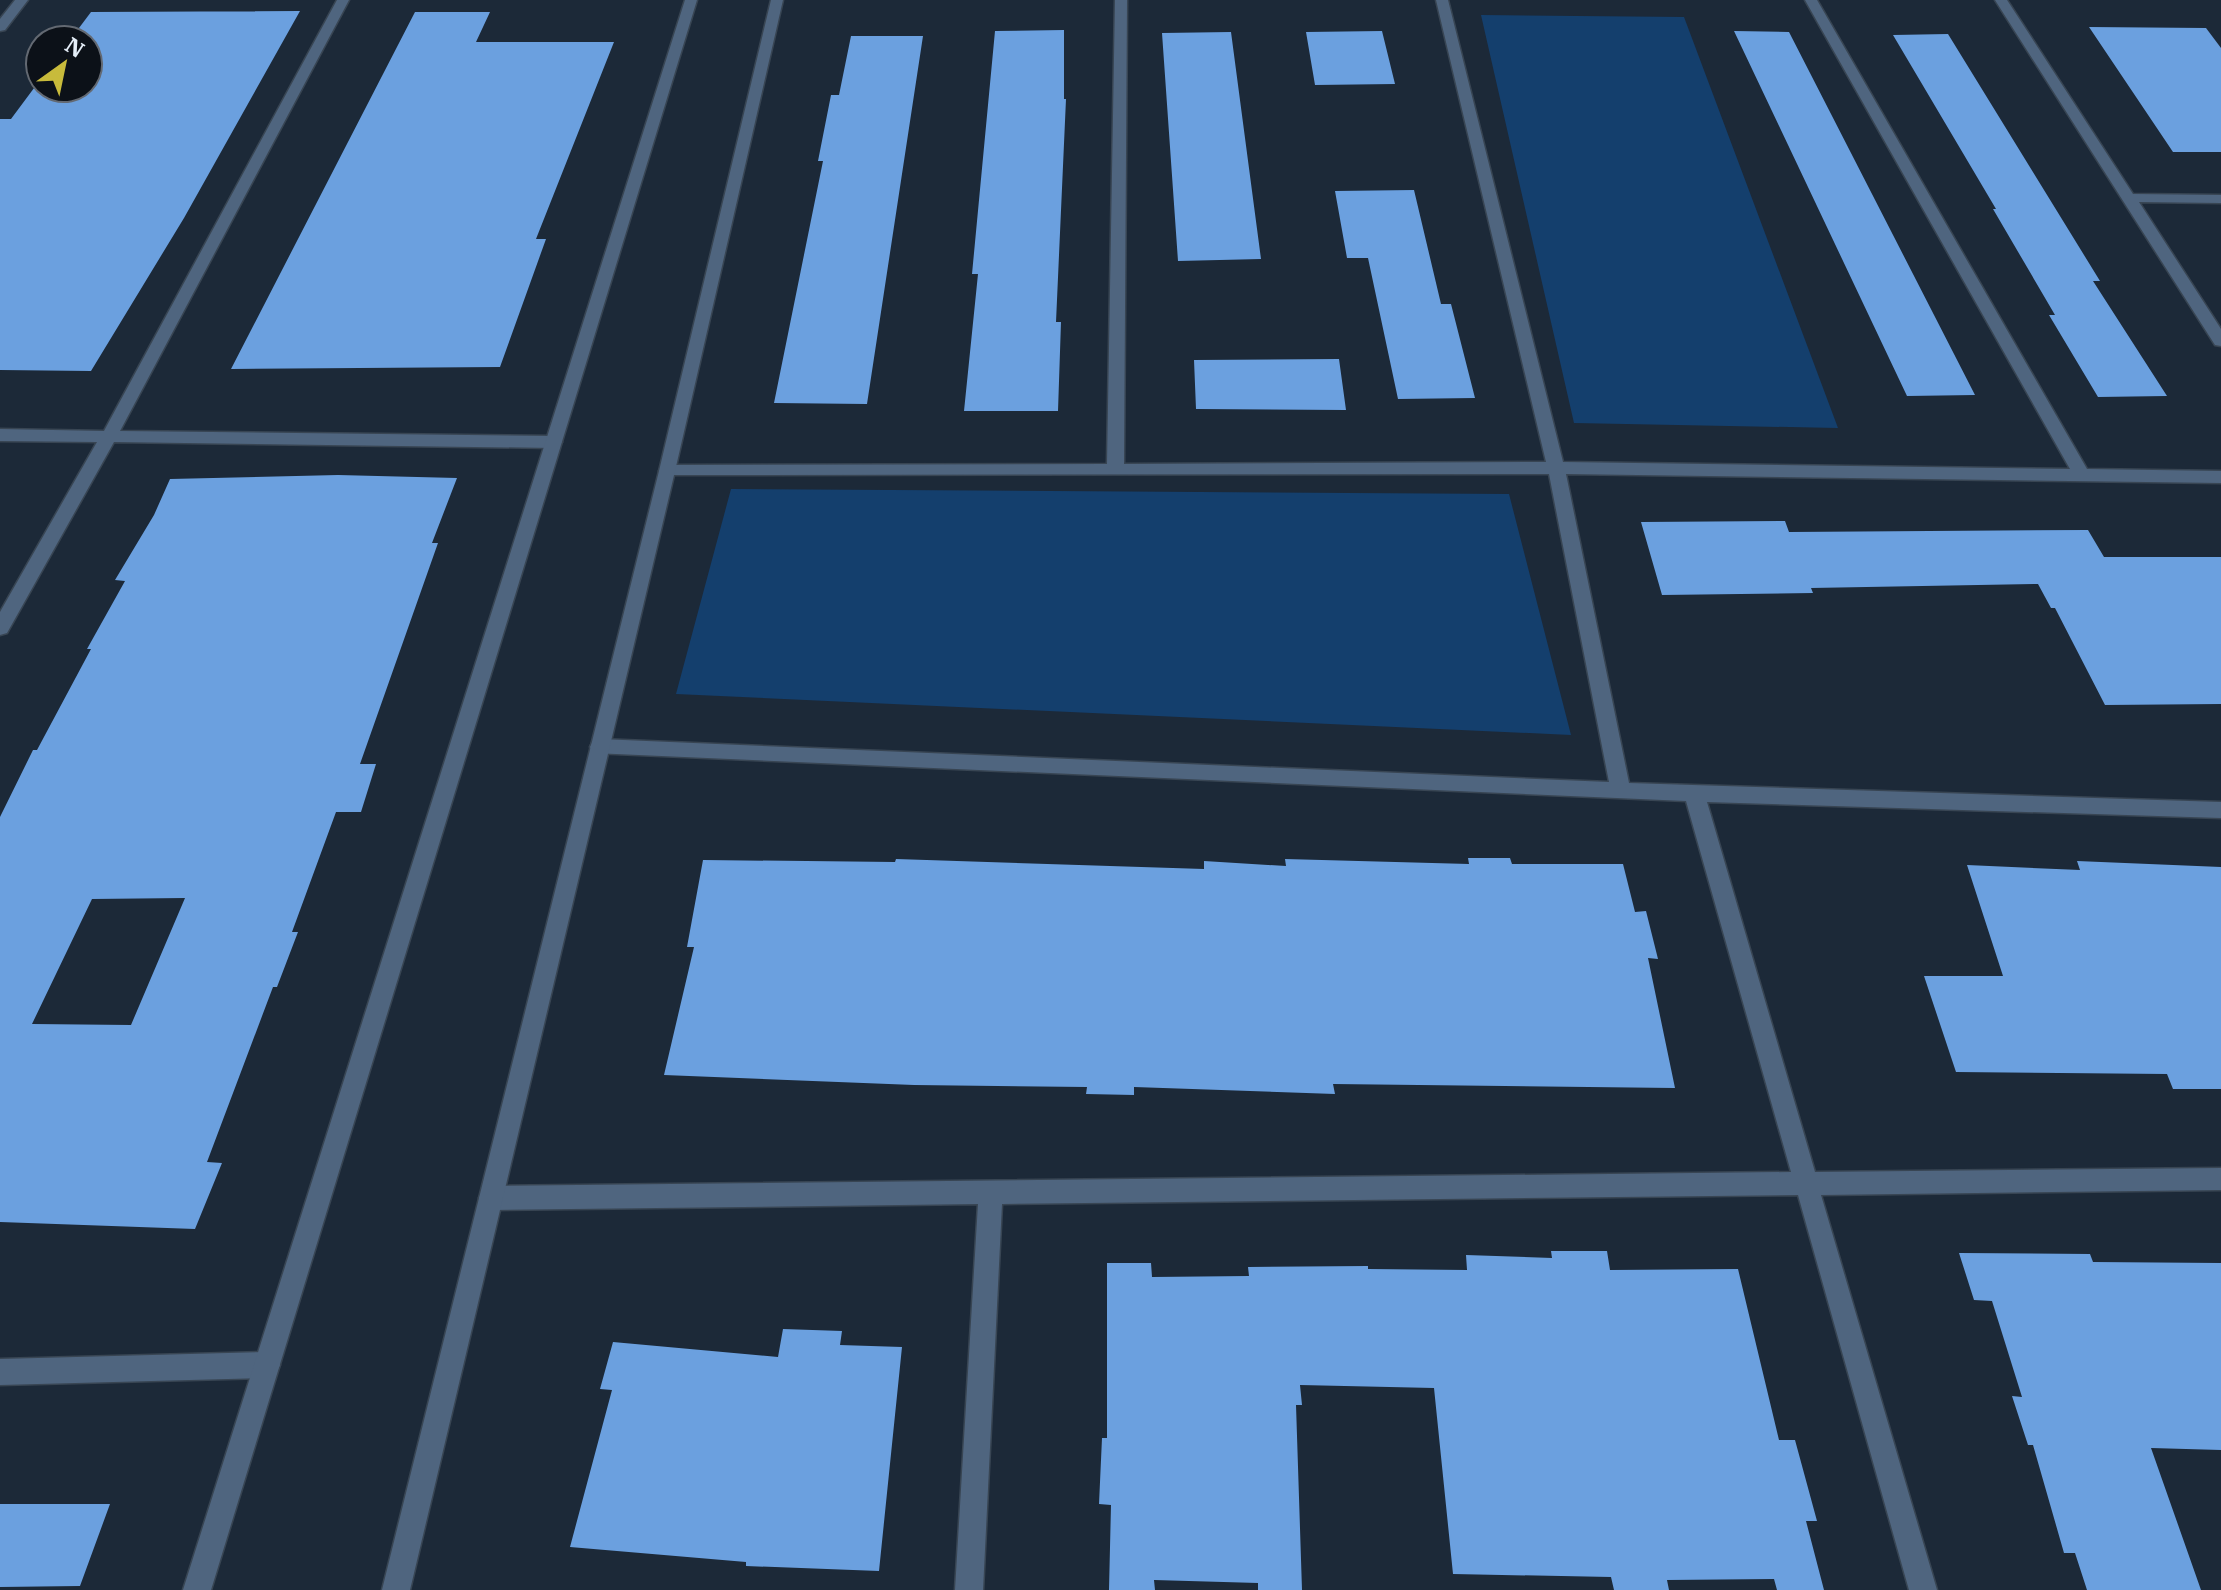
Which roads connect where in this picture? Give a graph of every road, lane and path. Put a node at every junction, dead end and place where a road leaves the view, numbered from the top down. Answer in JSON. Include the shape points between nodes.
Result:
{"nodes":[{"id":1,"x":22,"y":0,"type":"edge"},
{"id":2,"x":343,"y":0,"type":"edge"},
{"id":3,"x":691,"y":0,"type":"edge"},
{"id":4,"x":777,"y":0,"type":"edge"},
{"id":5,"x":1121,"y":0,"type":"edge"},
{"id":6,"x":1442,"y":0,"type":"edge"},
{"id":7,"x":1811,"y":0,"type":"edge"},
{"id":8,"x":2001,"y":0,"type":"edge"},
{"id":9,"x":0,"y":27,"type":"edge"},
{"id":10,"x":2128,"y":198,"type":"junction"},
{"id":11,"x":2221,"y":199,"type":"edge"},
{"id":12,"x":2221,"y":341,"type":"edge"},
{"id":13,"x":0,"y":435,"type":"edge"},
{"id":14,"x":109,"y":436,"type":"junction"},
{"id":15,"x":554,"y":442,"type":"junction"},
{"id":16,"x":1556,"y":468,"type":"junction"},
{"id":17,"x":1115,"y":470,"type":"junction"},
{"id":18,"x":667,"y":471,"type":"junction"},
{"id":19,"x":2082,"y":475,"type":"junction"},
{"id":20,"x":2221,"y":477,"type":"edge"},
{"id":21,"x":0,"y":628,"type":"edge"},
{"id":22,"x":600,"y":747,"type":"junction"},
{"id":23,"x":1621,"y":791,"type":"junction"},
{"id":24,"x":1694,"y":793,"type":"junction"},
{"id":25,"x":2221,"y":810,"type":"edge"},
{"id":26,"x":2221,"y":1179,"type":"edge"},
{"id":27,"x":1804,"y":1184,"type":"junction"},
{"id":28,"x":991,"y":1193,"type":"junction"},
{"id":29,"x":491,"y":1198,"type":"junction"},
{"id":30,"x":267,"y":1365,"type":"junction"},
{"id":31,"x":0,"y":1372,"type":"edge"},
{"id":32,"x":197,"y":1590,"type":"edge"},
{"id":33,"x":396,"y":1590,"type":"edge"},
{"id":34,"x":969,"y":1590,"type":"edge"},
{"id":35,"x":1923,"y":1590,"type":"edge"}],
"edges":[{"from":1,"to":9,"type":"street"},
{"from":2,"to":14,"type":"street"},
{"from":3,"to":15,"type":"street"},
{"from":4,"to":18,"type":"street"},
{"from":5,"to":17,"type":"street"},
{"from":6,"to":16,"type":"street"},
{"from":7,"to":19,"type":"street"},
{"from":8,"to":10,"type":"street"},
{"from":10,"to":11,"type":"street"},
{"from":10,"to":12,"type":"street"},
{"from":13,"to":14,"type":"street"},
{"from":14,"to":15,"type":"street"},
{"from":14,"to":21,"type":"street"},
{"from":15,"to":30,"type":"street"},
{"from":16,"to":17,"type":"street"},
{"from":16,"to":19,"type":"street"},
{"from":16,"to":23,"type":"street"},
{"from":17,"to":18,"type":"street"},
{"from":18,"to":22,"type":"street"},
{"from":19,"to":20,"type":"street"},
{"from":22,"to":23,"type":"street"},
{"from":22,"to":29,"type":"street"},
{"from":23,"to":24,"type":"street"},
{"from":24,"to":25,"type":"street"},
{"from":24,"to":27,"type":"street"},
{"from":26,"to":27,"type":"street"},
{"from":27,"to":28,"type":"street"},
{"from":27,"to":35,"type":"street"},
{"from":28,"to":29,"type":"street"},
{"from":28,"to":34,"type":"street"},
{"from":29,"to":33,"type":"street"},
{"from":30,"to":31,"type":"street"},
{"from":30,"to":32,"type":"street"}]}
